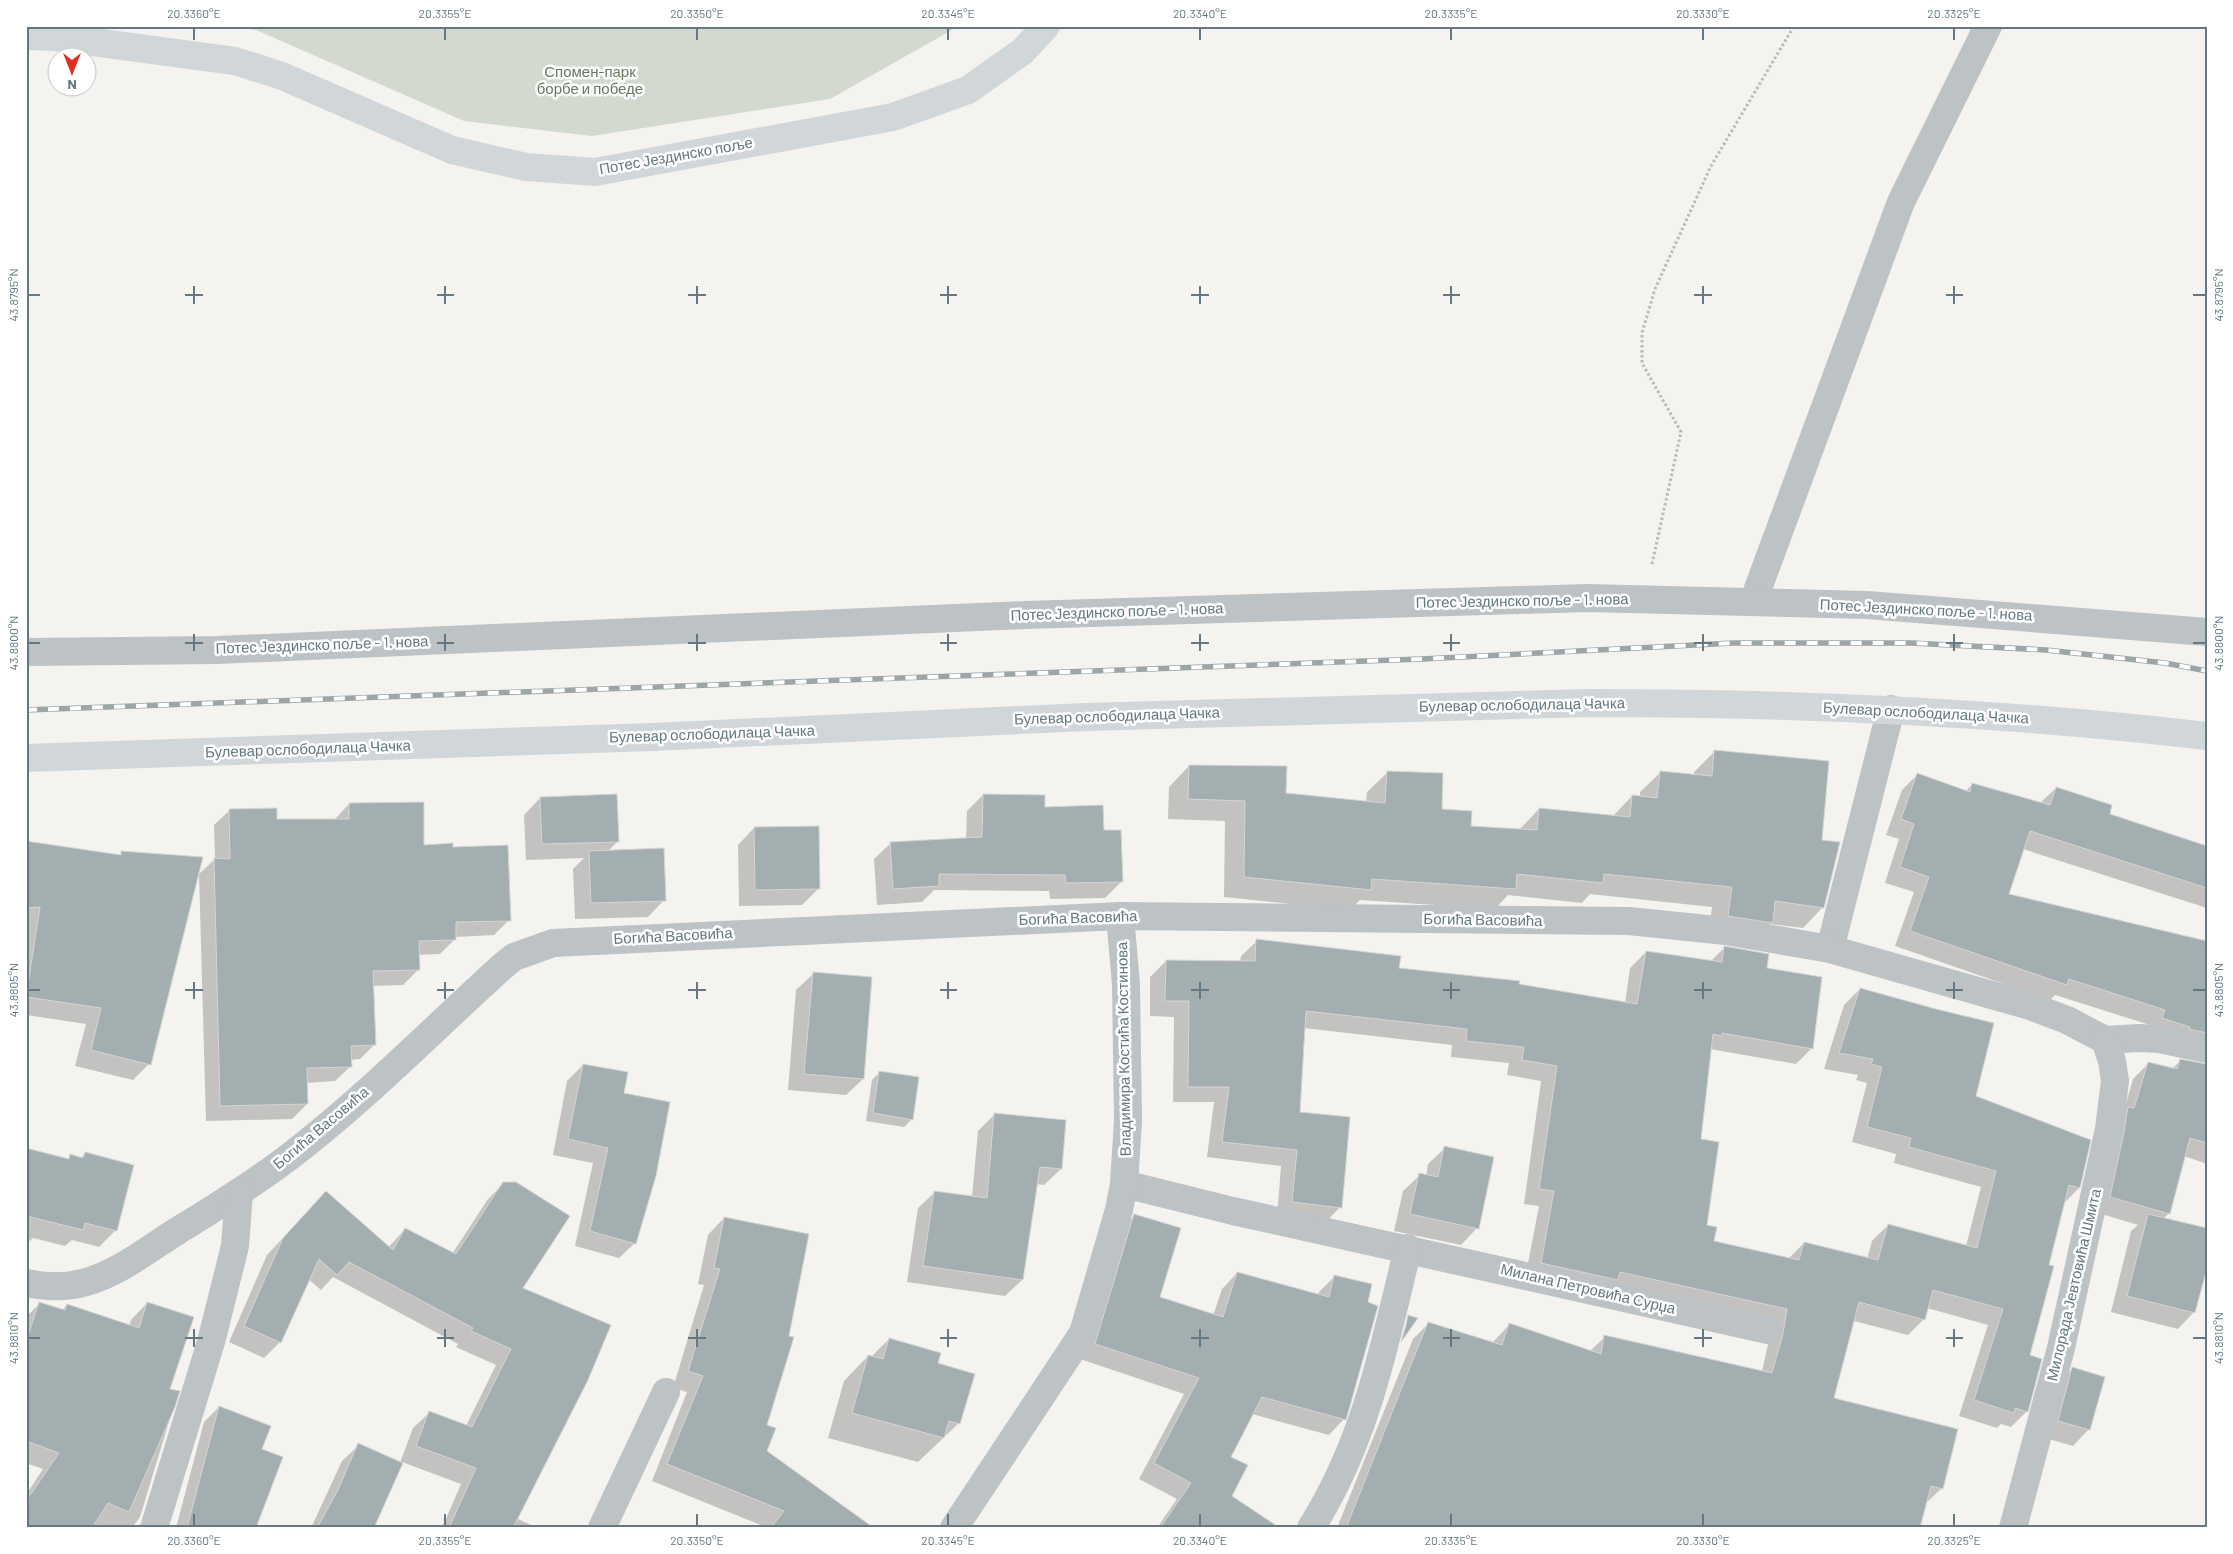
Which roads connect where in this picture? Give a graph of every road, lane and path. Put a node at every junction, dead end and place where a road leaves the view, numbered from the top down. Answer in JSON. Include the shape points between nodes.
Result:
{"nodes":[{"id":1,"x":1046,"y":26,"type":"edge"},
{"id":2,"x":1794,"y":26,"type":"edge"},
{"id":3,"x":1988,"y":26,"type":"edge"},
{"id":4,"x":26,"y":36,"type":"edge"},
{"id":5,"x":1644,"y":599,"type":"junction"},
{"id":6,"x":1753,"y":602,"type":"junction"},
{"id":7,"x":2207,"y":632,"type":"edge"},
{"id":8,"x":26,"y":652,"type":"edge"},
{"id":9,"x":1891,"y":709,"type":"junction"},
{"id":10,"x":2207,"y":736,"type":"edge"},
{"id":11,"x":26,"y":758,"type":"edge"},
{"id":12,"x":1120,"y":916,"type":"junction"},
{"id":13,"x":1830,"y":949,"type":"junction"},
{"id":14,"x":2105,"y":1040,"type":"junction"},
{"id":15,"x":2207,"y":1048,"type":"edge"},
{"id":16,"x":1124,"y":1184,"type":"junction"},
{"id":17,"x":239,"y":1193,"type":"junction"},
{"id":18,"x":1408,"y":1248,"type":"junction"},
{"id":19,"x":36,"y":1285,"type":"edge"},
{"id":20,"x":1768,"y":1330,"type":"dead end"},
{"id":21,"x":666,"y":1392,"type":"dead end"},
{"id":22,"x":154,"y":1528,"type":"edge"},
{"id":23,"x":602,"y":1528,"type":"edge"},
{"id":24,"x":954,"y":1528,"type":"edge"},
{"id":25,"x":1311,"y":1528,"type":"edge"},
{"id":26,"x":2013,"y":1528,"type":"edge"}],
"edges":[{"from":1,"to":4,"type":"main road","name":"Потес Јездинско поље","via":[[1023,52],[968,90],[892,117],[595,172],[526,167],[452,150],[282,76],[235,60]]},
{"from":2,"to":5,"type":"path","via":[[1711,166],[1655,289],[1642,333],[1642,363],[1681,432]]},
{"from":3,"to":6,"type":"street","via":[[1901,202]]},
{"from":5,"to":6,"type":"street","name":"Потес Јездинско поље - 1. нова"},
{"from":5,"to":8,"type":"street","name":"Потес Јездинско поље - 1. нова","via":[[1577,598],[1026,615],[217,650]]},
{"from":6,"to":7,"type":"street","name":"Потес Јездинско поље - 1. нова","via":[[1906,608]]},
{"from":9,"to":10,"type":"main road","name":"Булевар ослободилаца Чачка","via":[[2117,725]]},
{"from":9,"to":11,"type":"main road","name":"Булевар ослободилаца Чачка","via":[[1674,703],[1478,705]]},
{"from":9,"to":13,"type":"street"},
{"from":12,"to":13,"type":"street","name":"Богића Васовића","via":[[1629,921],[1726,931]]},
{"from":12,"to":16,"type":"street","name":"Владимира Костића Костинова","via":[[1126,984],[1128,1121]]},
{"from":12,"to":17,"type":"street","name":"Богића Васовића","via":[[553,943],[514,957],[340,1116]]},
{"from":13,"to":14,"type":"street","name":"Богића Васовића","via":[[2030,1006],[2067,1020]]},
{"from":14,"to":15,"type":"street","via":[[2159,1039]]},
{"from":14,"to":26,"type":"street","name":"Милорада Јевтовића Шмита","via":[[2115,1081],[2109,1129],[2061,1348]]},
{"from":16,"to":18,"type":"street","name":"Милана Петровића Сурџа"},
{"from":16,"to":24,"type":"street","name":"Владимира Костића Костинова","via":[[1083,1332]]},
{"from":17,"to":19,"type":"street","name":"Богића Васовића","via":[[98,1278],[70,1286]]},
{"from":17,"to":22,"type":"street","via":[[235,1246],[211,1342]]},
{"from":18,"to":20,"type":"street","name":"Милана Петровића Сурџа"},
{"from":18,"to":25,"type":"street","via":[[1382,1362],[1361,1426]]},
{"from":21,"to":23,"type":"street"}]}
